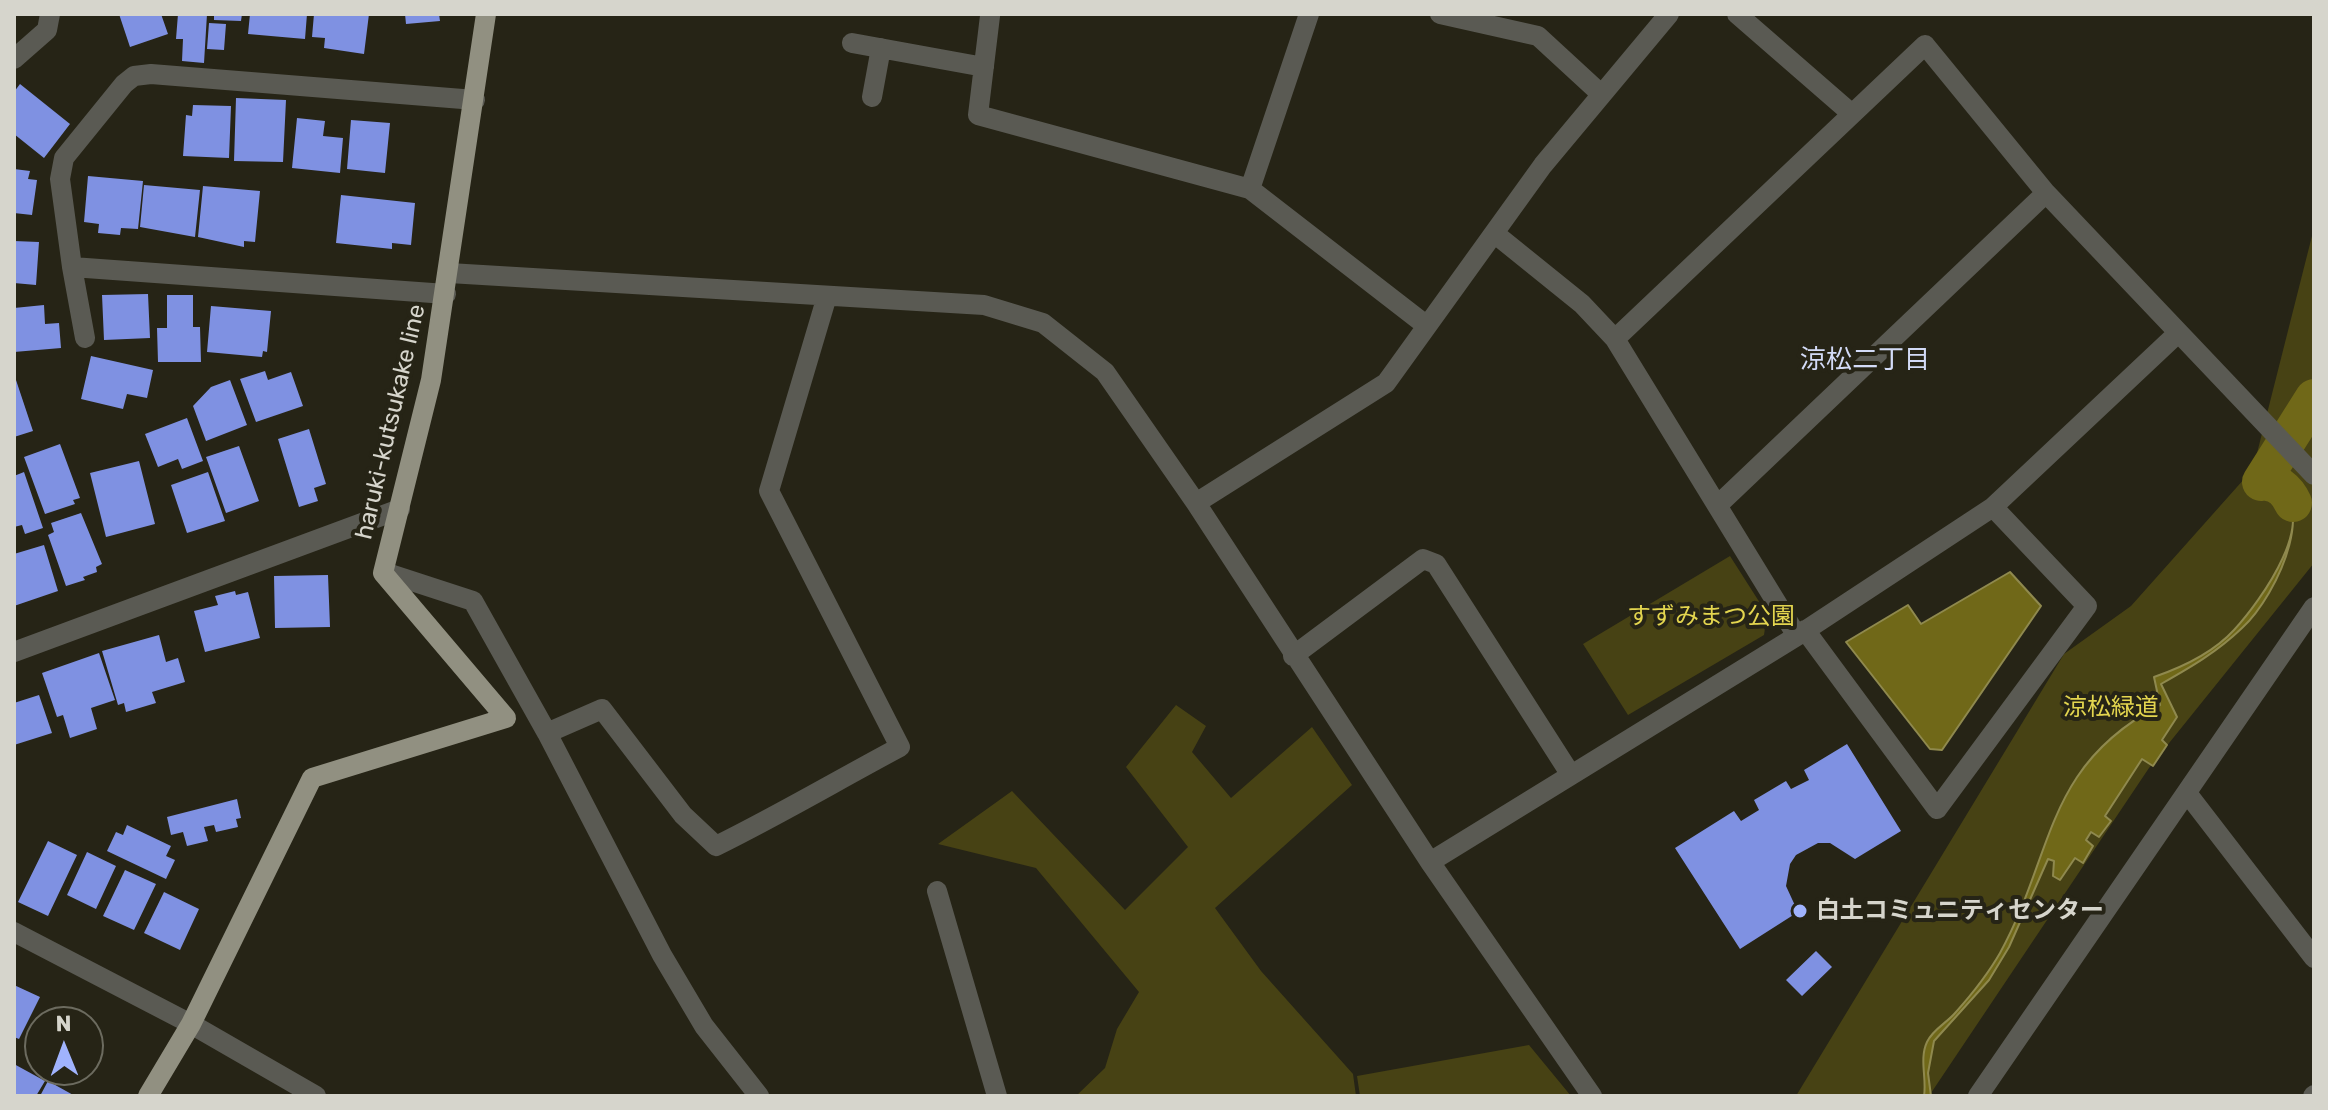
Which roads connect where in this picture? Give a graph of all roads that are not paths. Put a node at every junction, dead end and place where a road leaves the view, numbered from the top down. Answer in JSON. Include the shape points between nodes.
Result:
{"nodes":[{"id":1,"x":50,"y":14,"type":"edge"},
{"id":2,"x":486,"y":14,"type":"edge"},
{"id":3,"x":1309,"y":14,"type":"edge"},
{"id":4,"x":1440,"y":14,"type":"edge"},
{"id":5,"x":1669,"y":14,"type":"edge"},
{"id":6,"x":1737,"y":14,"type":"edge"},
{"id":7,"x":990,"y":16,"type":"dead end"},
{"id":8,"x":852,"y":43,"type":"dead end"},
{"id":9,"x":881,"y":48,"type":"junction"},
{"id":10,"x":14,"y":59,"type":"edge"},
{"id":11,"x":984,"y":67,"type":"junction"},
{"id":12,"x":1601,"y":94,"type":"junction"},
{"id":13,"x":872,"y":97,"type":"dead end"},
{"id":14,"x":475,"y":100,"type":"junction"},
{"id":15,"x":1852,"y":114,"type":"junction"},
{"id":16,"x":1250,"y":189,"type":"junction"},
{"id":17,"x":2046,"y":193,"type":"junction"},
{"id":18,"x":1494,"y":233,"type":"junction"},
{"id":19,"x":72,"y":267,"type":"junction"},
{"id":20,"x":448,"y":284,"type":"junction"},
{"id":21,"x":827,"y":296,"type":"junction"},
{"id":22,"x":1427,"y":326,"type":"junction"},
{"id":23,"x":2178,"y":333,"type":"junction"},
{"id":24,"x":85,"y":338,"type":"dead end"},
{"id":25,"x":1615,"y":339,"type":"junction"},
{"id":26,"x":2314,"y":475,"type":"edge"},
{"id":27,"x":1196,"y":503,"type":"junction"},
{"id":28,"x":1719,"y":504,"type":"junction"},
{"id":29,"x":1993,"y":507,"type":"junction"},
{"id":30,"x":400,"y":509,"type":"junction"},
{"id":31,"x":384,"y":572,"type":"junction"},
{"id":32,"x":2314,"y":607,"type":"edge"},
{"id":33,"x":1801,"y":633,"type":"junction"},
{"id":34,"x":14,"y":652,"type":"edge"},
{"id":35,"x":1293,"y":656,"type":"junction"},
{"id":36,"x":547,"y":733,"type":"junction"},
{"id":37,"x":1571,"y":775,"type":"junction"},
{"id":38,"x":2187,"y":793,"type":"junction"},
{"id":39,"x":1430,"y":862,"type":"junction"},
{"id":40,"x":937,"y":891,"type":"dead end"},
{"id":41,"x":14,"y":932,"type":"edge"},
{"id":42,"x":2314,"y":958,"type":"edge"},
{"id":43,"x":191,"y":1024,"type":"junction"},
{"id":44,"x":148,"y":1096,"type":"edge"},
{"id":45,"x":316,"y":1096,"type":"edge"},
{"id":46,"x":759,"y":1096,"type":"edge"},
{"id":47,"x":997,"y":1096,"type":"edge"},
{"id":48,"x":1592,"y":1096,"type":"edge"},
{"id":49,"x":1978,"y":1096,"type":"edge"}],
"edges":[{"from":1,"to":10,"type":"street","via":[[47,30]]},
{"from":2,"to":14,"type":"main road","name":"haruki-kutsukake line"},
{"from":3,"to":16,"type":"street"},
{"from":4,"to":12,"type":"street","via":[[1538,36]]},
{"from":5,"to":12,"type":"street"},
{"from":6,"to":15,"type":"street"},
{"from":7,"to":11,"type":"street"},
{"from":8,"to":9,"type":"street"},
{"from":9,"to":11,"type":"street"},
{"from":9,"to":13,"type":"street"},
{"from":11,"to":16,"type":"street","via":[[978,115]]},
{"from":12,"to":18,"type":"street"},
{"from":14,"to":19,"type":"street","via":[[134,76],[64,158],[60,179]]},
{"from":14,"to":20,"type":"main road","name":"haruki-kutsukake line"},
{"from":15,"to":17,"type":"street","via":[[1925,45]]},
{"from":15,"to":25,"type":"street"},
{"from":16,"to":22,"type":"street"},
{"from":17,"to":23,"type":"street"},
{"from":17,"to":28,"type":"street"},
{"from":18,"to":22,"type":"street"},
{"from":18,"to":25,"type":"street","via":[[1582,304]]},
{"from":19,"to":20,"type":"street"},
{"from":19,"to":24,"type":"street"},
{"from":20,"to":21,"type":"street"},
{"from":20,"to":30,"type":"main road","name":"haruki-kutsukake line"},
{"from":21,"to":27,"type":"street","via":[[984,305],[1043,323],[1105,372]]},
{"from":21,"to":36,"type":"street","via":[[769,491],[900,747],[716,846],[683,815],[602,709]]},
{"from":22,"to":27,"type":"street","via":[[1386,383]]},
{"from":23,"to":26,"type":"street"},
{"from":23,"to":29,"type":"street"},
{"from":25,"to":28,"type":"street"},
{"from":27,"to":35,"type":"street"},
{"from":28,"to":33,"type":"street"},
{"from":29,"to":33,"type":"street"},
{"from":29,"to":33,"type":"street","via":[[2087,606],[1937,809]]},
{"from":30,"to":31,"type":"main road","name":"haruki-kutsukake line"},
{"from":30,"to":34,"type":"street"},
{"from":31,"to":36,"type":"street","via":[[473,601]]},
{"from":31,"to":43,"type":"main road","name":"haruki-kutsukake line","via":[[506,718],[312,778]]},
{"from":32,"to":38,"type":"street"},
{"from":33,"to":37,"type":"street"},
{"from":35,"to":37,"type":"street","via":[[1423,559],[1436,564]]},
{"from":35,"to":39,"type":"street"},
{"from":36,"to":46,"type":"street","via":[[662,955],[704,1026]]},
{"from":37,"to":39,"type":"street"},
{"from":38,"to":42,"type":"street"},
{"from":38,"to":49,"type":"street"},
{"from":39,"to":48,"type":"street"},
{"from":40,"to":47,"type":"street"},
{"from":41,"to":43,"type":"street"},
{"from":43,"to":44,"type":"main road","name":"haruki-kutsukake line"},
{"from":43,"to":45,"type":"street"}]}
